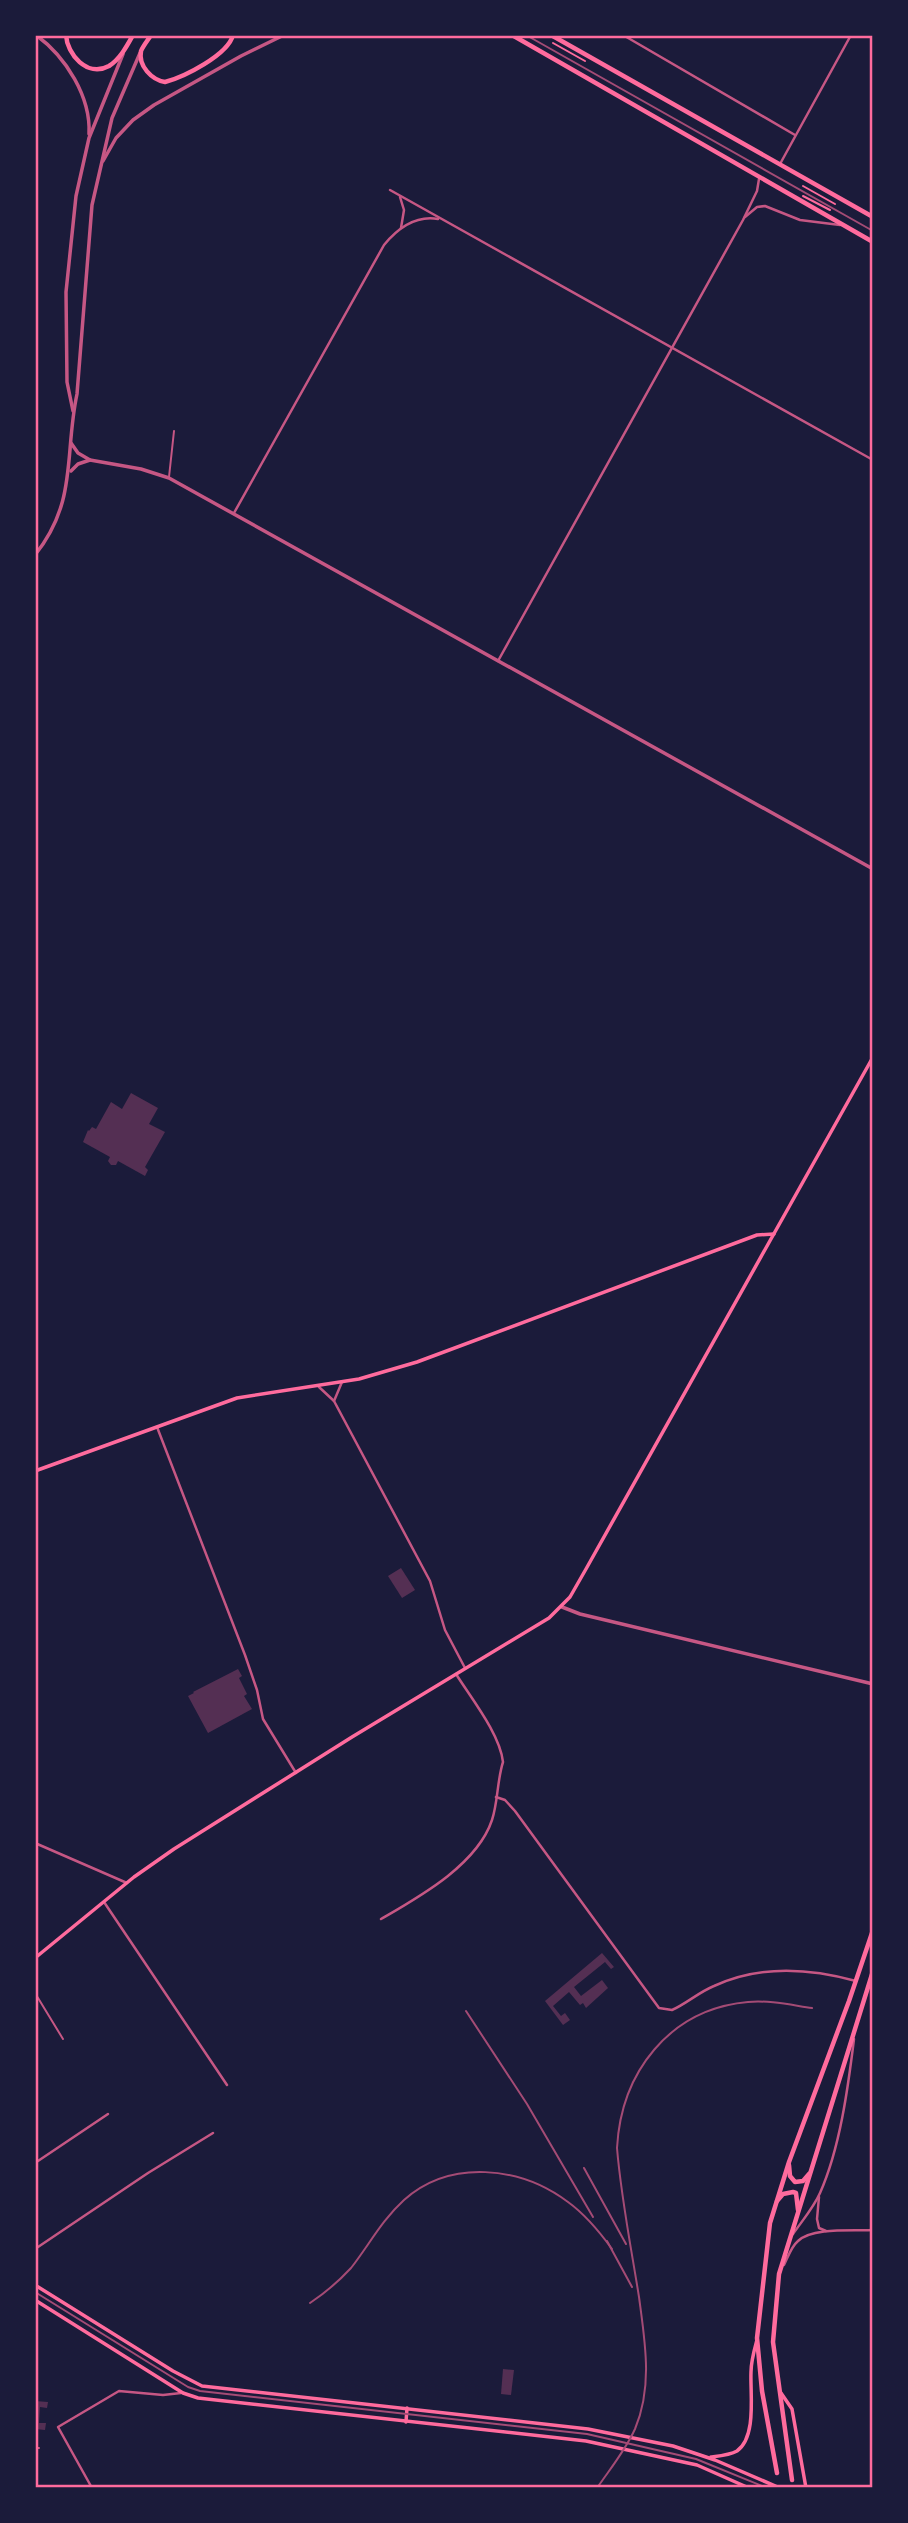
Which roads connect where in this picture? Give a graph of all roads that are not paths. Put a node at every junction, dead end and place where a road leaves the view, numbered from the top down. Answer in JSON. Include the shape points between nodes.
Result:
{"nodes":[{"id":1,"x":36,"y":35,"type":"edge"},
{"id":2,"x":66,"y":35,"type":"edge"},
{"id":3,"x":134,"y":35,"type":"edge"},
{"id":4,"x":150,"y":35,"type":"edge"},
{"id":5,"x":233,"y":35,"type":"edge"},
{"id":6,"x":284,"y":35,"type":"edge"},
{"id":7,"x":512,"y":35,"type":"edge"},
{"id":8,"x":551,"y":35,"type":"edge"},
{"id":9,"x":623,"y":35,"type":"edge"},
{"id":10,"x":851,"y":35,"type":"edge"},
{"id":11,"x":141,"y":51,"type":"junction"},
{"id":12,"x":124,"y":52,"type":"junction"},
{"id":13,"x":795,"y":135,"type":"junction"},
{"id":14,"x":89,"y":138,"type":"junction"},
{"id":15,"x":780,"y":165,"type":"junction"},
{"id":16,"x":100,"y":166,"type":"junction"},
{"id":17,"x":760,"y":176,"type":"junction"},
{"id":18,"x":390,"y":190,"type":"dead end"},
{"id":19,"x":399,"y":195,"type":"junction"},
{"id":20,"x":873,"y":218,"type":"edge"},
{"id":21,"x":442,"y":219,"type":"junction"},
{"id":22,"x":743,"y":220,"type":"junction"},
{"id":23,"x":844,"y":225,"type":"junction"},
{"id":24,"x":401,"y":228,"type":"junction"},
{"id":25,"x":873,"y":242,"type":"edge"},
{"id":26,"x":672,"y":347,"type":"junction"},
{"id":27,"x":67,"y":382,"type":"junction"},
{"id":28,"x":78,"y":382,"type":"junction"},
{"id":29,"x":73,"y":413,"type":"junction"},
{"id":30,"x":174,"y":431,"type":"dead end"},
{"id":31,"x":71,"y":443,"type":"junction"},
{"id":32,"x":90,"y":460,"type":"junction"},
{"id":33,"x":873,"y":460,"type":"edge"},
{"id":34,"x":69,"y":472,"type":"junction"},
{"id":35,"x":169,"y":478,"type":"junction"},
{"id":36,"x":234,"y":513,"type":"junction"},
{"id":37,"x":35,"y":555,"type":"edge"},
{"id":38,"x":498,"y":661,"type":"junction"},
{"id":39,"x":873,"y":869,"type":"edge"},
{"id":40,"x":873,"y":1057,"type":"edge"},
{"id":41,"x":774,"y":1234,"type":"junction"},
{"id":42,"x":342,"y":1382,"type":"junction"},
{"id":43,"x":320,"y":1387,"type":"junction"},
{"id":44,"x":334,"y":1401,"type":"junction"},
{"id":45,"x":156,"y":1426,"type":"junction"},
{"id":46,"x":35,"y":1471,"type":"edge"},
{"id":47,"x":562,"y":1607,"type":"junction"},
{"id":48,"x":466,"y":1668,"type":"junction"},
{"id":49,"x":456,"y":1674,"type":"junction"},
{"id":50,"x":873,"y":1685,"type":"edge"},
{"id":51,"x":296,"y":1773,"type":"junction"},
{"id":52,"x":496,"y":1797,"type":"junction"},
{"id":53,"x":35,"y":1843,"type":"edge"},
{"id":54,"x":127,"y":1883,"type":"junction"},
{"id":55,"x":104,"y":1901,"type":"junction"},
{"id":56,"x":381,"y":1919,"type":"dead end"},
{"id":57,"x":873,"y":1930,"type":"edge"},
{"id":58,"x":35,"y":1958,"type":"edge"},
{"id":59,"x":873,"y":1972,"type":"edge"},
{"id":60,"x":856,"y":1981,"type":"junction"},
{"id":61,"x":870,"y":1990,"type":"edge"},
{"id":62,"x":35,"y":1993,"type":"edge"},
{"id":63,"x":856,"y":2022,"type":"junction"},
{"id":64,"x":63,"y":2039,"type":"dead end"},
{"id":65,"x":227,"y":2085,"type":"dead end"},
{"id":66,"x":108,"y":2114,"type":"dead end"},
{"id":67,"x":214,"y":2133,"type":"dead end"},
{"id":68,"x":815,"y":2160,"type":"junction"},
{"id":69,"x":35,"y":2162,"type":"edge"},
{"id":70,"x":789,"y":2162,"type":"junction"},
{"id":71,"x":820,"y":2194,"type":"junction"},
{"id":72,"x":774,"y":2205,"type":"junction"},
{"id":73,"x":798,"y":2214,"type":"junction"},
{"id":74,"x":873,"y":2230,"type":"edge"},
{"id":75,"x":826,"y":2231,"type":"junction"},
{"id":76,"x":788,"y":2242,"type":"junction"},
{"id":77,"x":35,"y":2249,"type":"edge"},
{"id":78,"x":779,"y":2274,"type":"junction"},
{"id":79,"x":35,"y":2286,"type":"edge"},
{"id":80,"x":44,"y":2291,"type":"junction"},
{"id":81,"x":36,"y":2301,"type":"edge"},
{"id":82,"x":757,"y":2338,"type":"junction"},
{"id":83,"x":780,"y":2392,"type":"junction"},
{"id":84,"x":183,"y":2393,"type":"junction"},
{"id":85,"x":407,"y":2408,"type":"junction"},
{"id":86,"x":406,"y":2422,"type":"junction"},
{"id":87,"x":708,"y":2458,"type":"junction"},
{"id":88,"x":777,"y":2473,"type":"dead end"},
{"id":89,"x":792,"y":2480,"type":"dead end"},
{"id":90,"x":92,"y":2488,"type":"edge"},
{"id":91,"x":749,"y":2488,"type":"edge"},
{"id":92,"x":780,"y":2488,"type":"edge"},
{"id":93,"x":806,"y":2488,"type":"edge"}],
"edges":[{"from":1,"to":14,"type":"street","via":[[77,84],[87,107]]},
{"from":2,"to":12,"type":"main road","via":[[72,56],[86,66],[109,66]]},
{"from":3,"to":12,"type":"main road"},
{"from":4,"to":11,"type":"main road"},
{"from":5,"to":11,"type":"main road","via":[[220,54],[165,82],[147,71]]},
{"from":6,"to":16,"type":"street","via":[[154,105],[117,138]]},
{"from":7,"to":17,"type":"main road"},
{"from":8,"to":15,"type":"main road"},
{"from":9,"to":13,"type":"street"},
{"from":10,"to":13,"type":"street"},
{"from":11,"to":16,"type":"street","via":[[112,118]]},
{"from":12,"to":14,"type":"street"},
{"from":13,"to":15,"type":"street"},
{"from":14,"to":27,"type":"street","via":[[76,196],[67,273]]},
{"from":15,"to":20,"type":"main road"},
{"from":16,"to":28,"type":"street","via":[[89,229]]},
{"from":17,"to":22,"type":"street"},
{"from":17,"to":23,"type":"main road"},
{"from":18,"to":19,"type":"street"},
{"from":19,"to":21,"type":"street"},
{"from":19,"to":24,"type":"street","via":[[404,210]]},
{"from":21,"to":24,"type":"street","via":[[428,218]]},
{"from":21,"to":26,"type":"street"},
{"from":22,"to":23,"type":"street","via":[[765,206],[800,220]]},
{"from":22,"to":26,"type":"street"},
{"from":23,"to":25,"type":"main road"},
{"from":24,"to":36,"type":"street","via":[[372,264]]},
{"from":26,"to":33,"type":"street"},
{"from":26,"to":38,"type":"street"},
{"from":27,"to":28,"type":"street","via":[[74,386]]},
{"from":27,"to":29,"type":"street"},
{"from":28,"to":29,"type":"street"},
{"from":29,"to":31,"type":"street"},
{"from":30,"to":35,"type":"lane"},
{"from":31,"to":32,"type":"street"},
{"from":31,"to":34,"type":"street"},
{"from":32,"to":34,"type":"street"},
{"from":32,"to":35,"type":"street"},
{"from":34,"to":37,"type":"street","via":[[59,514]]},
{"from":35,"to":36,"type":"street"},
{"from":36,"to":38,"type":"street"},
{"from":38,"to":39,"type":"street"},
{"from":40,"to":41,"type":"main road"},
{"from":41,"to":42,"type":"main road","via":[[757,1235],[417,1362]]},
{"from":41,"to":47,"type":"main road"},
{"from":42,"to":43,"type":"main road"},
{"from":42,"to":44,"type":"street"},
{"from":43,"to":44,"type":"street"},
{"from":43,"to":45,"type":"main road","via":[[236,1398]]},
{"from":44,"to":48,"type":"street","via":[[430,1581],[444,1626]]},
{"from":45,"to":46,"type":"main road"},
{"from":45,"to":51,"type":"street","via":[[245,1655],[263,1719]]},
{"from":47,"to":48,"type":"main road"},
{"from":47,"to":50,"type":"street"},
{"from":48,"to":49,"type":"main road"},
{"from":49,"to":51,"type":"main road"},
{"from":49,"to":52,"type":"street","via":[[502,1754]]},
{"from":51,"to":54,"type":"main road"},
{"from":52,"to":56,"type":"street","via":[[482,1841],[463,1862],[421,1896]]},
{"from":52,"to":60,"type":"street","via":[[515,1811],[663,2010],[677,2008],[722,1982],[763,1971],[802,1971]]},
{"from":53,"to":54,"type":"street"},
{"from":54,"to":55,"type":"main road"},
{"from":55,"to":58,"type":"main road"},
{"from":55,"to":65,"type":"street"},
{"from":57,"to":60,"type":"main road"},
{"from":59,"to":61,"type":"main road"},
{"from":60,"to":70,"type":"main road"},
{"from":61,"to":63,"type":"main road"},
{"from":62,"to":64,"type":"lane"},
{"from":63,"to":68,"type":"main road"},
{"from":63,"to":71,"type":"street","via":[[848,2088]]},
{"from":66,"to":69,"type":"street"},
{"from":67,"to":77,"type":"street"},
{"from":68,"to":70,"type":"main road","via":[[807,2177],[798,2183],[790,2176]]},
{"from":68,"to":73,"type":"main road"},
{"from":70,"to":72,"type":"main road"},
{"from":71,"to":75,"type":"street","via":[[817,2219],[819,2228]]},
{"from":71,"to":76,"type":"street"},
{"from":72,"to":73,"type":"main road","via":[[783,2194],[793,2192]]},
{"from":72,"to":82,"type":"main road"},
{"from":73,"to":76,"type":"main road"},
{"from":74,"to":75,"type":"street"},
{"from":75,"to":78,"type":"street","via":[[799,2240]]},
{"from":76,"to":78,"type":"main road"},
{"from":78,"to":83,"type":"main road","via":[[773,2342]]},
{"from":79,"to":80,"type":"main road"},
{"from":80,"to":81,"type":"main road"},
{"from":80,"to":85,"type":"main road","via":[[202,2386]]},
{"from":81,"to":84,"type":"main road"},
{"from":82,"to":87,"type":"main road","via":[[746,2441],[736,2452]]},
{"from":82,"to":88,"type":"main road"},
{"from":83,"to":89,"type":"main road"},
{"from":83,"to":93,"type":"main road","via":[[792,2409]]},
{"from":84,"to":86,"type":"main road"},
{"from":84,"to":90,"type":"street","via":[[119,2391],[58,2427]]},
{"from":85,"to":86,"type":"main road"},
{"from":85,"to":87,"type":"main road","via":[[588,2429]]},
{"from":86,"to":91,"type":"main road","via":[[586,2441],[696,2465]]},
{"from":87,"to":92,"type":"main road"}]}
